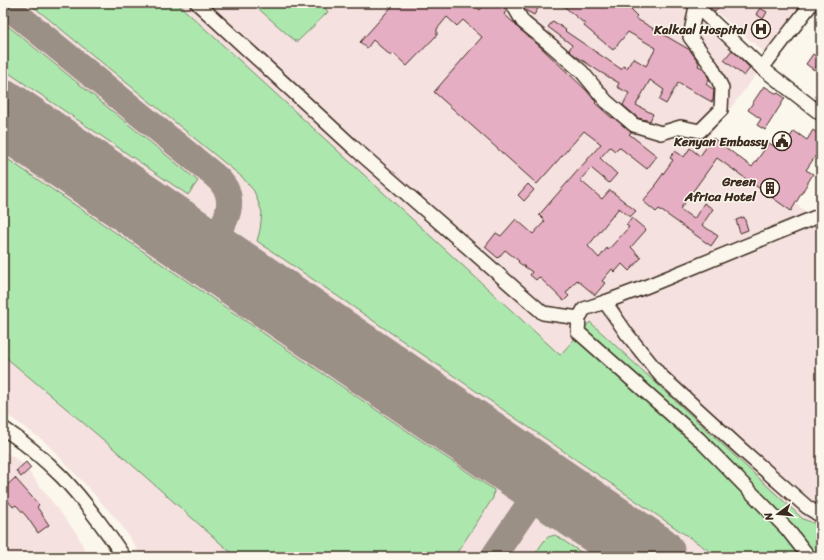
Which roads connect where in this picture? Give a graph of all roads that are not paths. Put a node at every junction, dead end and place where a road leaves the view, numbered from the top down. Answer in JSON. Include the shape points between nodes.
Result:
{"nodes":[{"id":1,"x":197,"y":3,"type":"edge"},
{"id":2,"x":512,"y":3,"type":"edge"},
{"id":3,"x":812,"y":3,"type":"edge"},
{"id":4,"x":694,"y":5,"type":"edge"},
{"id":5,"x":762,"y":68,"type":"junction"},
{"id":6,"x":821,"y":114,"type":"edge"},
{"id":7,"x":821,"y":215,"type":"edge"},
{"id":8,"x":605,"y":302,"type":"junction"},
{"id":9,"x":579,"y":318,"type":"junction"},
{"id":10,"x":3,"y":428,"type":"edge"},
{"id":11,"x":821,"y":516,"type":"edge"},
{"id":12,"x":124,"y":557,"type":"edge"},
{"id":13,"x":809,"y":557,"type":"edge"}],
"edges":[{"from":1,"to":9,"type":"street","via":[[352,146],[543,313]]},
{"from":2,"to":4,"type":"street","via":[[523,22],[582,72],[606,101],[634,125],[661,133],[680,126],[700,132],[721,110],[722,88],[705,56],[690,37]]},
{"from":3,"to":5,"type":"street"},
{"from":4,"to":5,"type":"street"},
{"from":5,"to":6,"type":"street"},
{"from":7,"to":8,"type":"street"},
{"from":8,"to":9,"type":"street","via":[[584,309]]},
{"from":8,"to":11,"type":"street","via":[[660,375],[807,507]]},
{"from":9,"to":13,"type":"street","via":[[578,332],[699,439],[787,529]]},
{"from":10,"to":12,"type":"street","via":[[35,452],[62,478]]}]}
